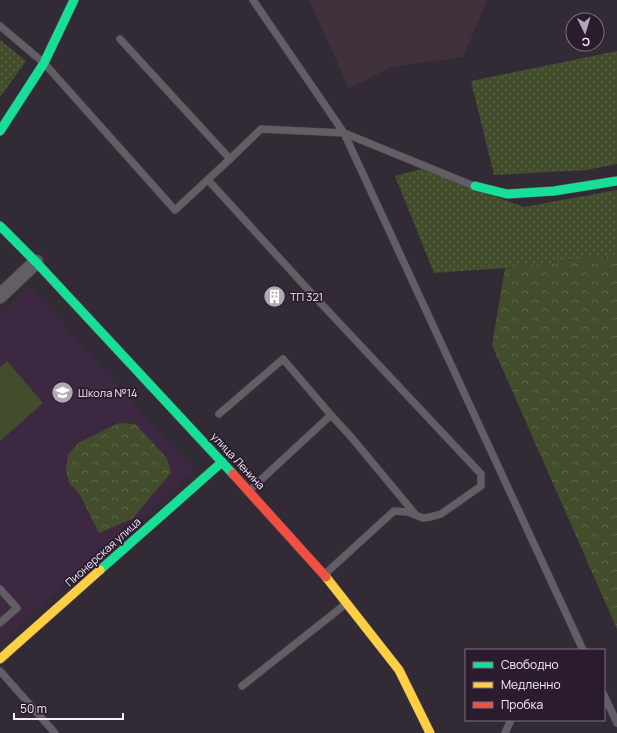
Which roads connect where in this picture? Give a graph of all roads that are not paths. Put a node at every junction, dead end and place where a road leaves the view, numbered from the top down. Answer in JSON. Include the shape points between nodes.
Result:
{"nodes":[{"id":1,"x":252,"y":0,"type":"edge"},
{"id":2,"x":72,"y":1,"type":"edge"},
{"id":3,"x":0,"y":26,"type":"edge"},
{"id":4,"x":120,"y":39,"type":"dead end"},
{"id":5,"x":44,"y":63,"type":"junction"},
{"id":6,"x":0,"y":131,"type":"edge"},
{"id":7,"x":344,"y":133,"type":"junction"},
{"id":8,"x":230,"y":159,"type":"junction"},
{"id":9,"x":208,"y":180,"type":"junction"},
{"id":10,"x":617,"y":181,"type":"edge"},
{"id":11,"x":474,"y":186,"type":"joint"},
{"id":12,"x":0,"y":226,"type":"edge"},
{"id":13,"x":36,"y":262,"type":"junction"},
{"id":14,"x":0,"y":296,"type":"edge"},
{"id":15,"x":219,"y":414,"type":"dead end"},
{"id":16,"x":331,"y":415,"type":"junction"},
{"id":17,"x":222,"y":462,"type":"junction"},
{"id":18,"x":249,"y":491,"type":"junction"},
{"id":19,"x":415,"y":515,"type":"junction"},
{"id":20,"x":324,"y":574,"type":"junction"},
{"id":21,"x":0,"y":589,"type":"edge"},
{"id":22,"x":347,"y":603,"type":"junction"},
{"id":23,"x":0,"y":623,"type":"edge"},
{"id":24,"x":583,"y":649,"type":"edge"},
{"id":25,"x":0,"y":659,"type":"edge"},
{"id":26,"x":0,"y":671,"type":"edge"},
{"id":27,"x":242,"y":686,"type":"dead end"},
{"id":28,"x":605,"y":697,"type":"edge"},
{"id":29,"x":511,"y":721,"type":"edge"},
{"id":30,"x":617,"y":723,"type":"edge"},
{"id":31,"x":55,"y":733,"type":"edge"},
{"id":32,"x":430,"y":733,"type":"edge"},
{"id":33,"x":505,"y":733,"type":"edge"}],
"edges":[{"from":1,"to":7,"type":"lane"},
{"from":2,"to":5,"type":"street"},
{"from":3,"to":5,"type":"lane"},
{"from":4,"to":8,"type":"lane"},
{"from":5,"to":6,"type":"street"},
{"from":5,"to":9,"type":"lane","via":[[175,210]]},
{"from":7,"to":8,"type":"lane","via":[[261,129]]},
{"from":7,"to":11,"type":"lane"},
{"from":7,"to":24,"type":"lane"},
{"from":8,"to":9,"type":"lane"},
{"from":9,"to":19,"type":"lane","via":[[481,474],[481,486],[441,514],[423,518]]},
{"from":10,"to":11,"type":"street","via":[[554,191],[507,194]]},
{"from":12,"to":13,"type":"street","name":"улица Ленина"},
{"from":13,"to":14,"type":"street"},
{"from":13,"to":17,"type":"street","name":"улица Ленина"},
{"from":15,"to":16,"type":"lane","via":[[284,359]]},
{"from":16,"to":18,"type":"lane"},
{"from":16,"to":19,"type":"lane"},
{"from":17,"to":18,"type":"street","name":"улица Ленина"},
{"from":17,"to":25,"type":"street","name":"Пионерская улица"},
{"from":18,"to":20,"type":"street","name":"улица Ленина"},
{"from":19,"to":20,"type":"lane","via":[[394,511]]},
{"from":20,"to":22,"type":"street","name":"улица Ленина"},
{"from":21,"to":23,"type":"lane","via":[[17,608]]},
{"from":22,"to":27,"type":"lane"},
{"from":22,"to":32,"type":"street","name":"улица Ленина","via":[[399,670]]},
{"from":26,"to":31,"type":"lane"},
{"from":28,"to":30,"type":"lane"},
{"from":29,"to":33,"type":"lane"}]}
